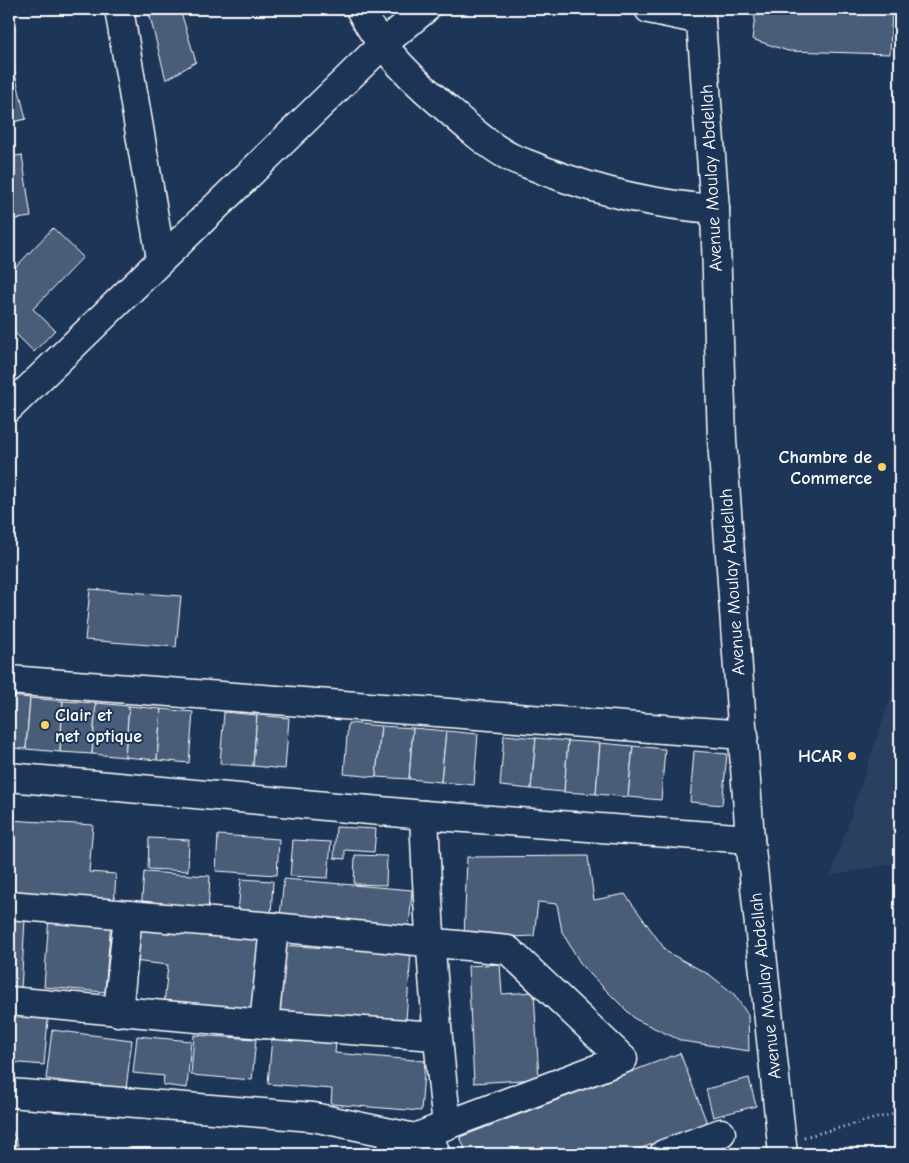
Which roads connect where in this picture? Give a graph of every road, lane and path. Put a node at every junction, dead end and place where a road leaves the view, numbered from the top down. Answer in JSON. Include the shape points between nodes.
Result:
{"nodes":[{"id":1,"x":119,"y":9,"type":"edge"},
{"id":2,"x":360,"y":9,"type":"edge"},
{"id":3,"x":425,"y":9,"type":"edge"},
{"id":4,"x":649,"y":9,"type":"edge"},
{"id":5,"x":701,"y":14,"type":"edge"},
{"id":6,"x":383,"y":44,"type":"junction"},
{"id":7,"x":715,"y":208,"type":"junction"},
{"id":8,"x":161,"y":259,"type":"junction"},
{"id":9,"x":9,"y":408,"type":"edge"},
{"id":10,"x":9,"y":680,"type":"edge"},
{"id":11,"x":744,"y":735,"type":"junction"},
{"id":12,"x":9,"y":777,"type":"edge"},
{"id":13,"x":424,"y":815,"type":"junction"},
{"id":14,"x":750,"y":838,"type":"junction"},
{"id":15,"x":9,"y":905,"type":"edge"},
{"id":16,"x":128,"y":915,"type":"junction"},
{"id":17,"x":274,"y":927,"type":"junction"},
{"id":18,"x":429,"y":943,"type":"junction"},
{"id":19,"x":9,"y":1001,"type":"edge"},
{"id":20,"x":118,"y":1012,"type":"junction"},
{"id":21,"x":264,"y":1024,"type":"junction"},
{"id":22,"x":436,"y":1036,"type":"junction"},
{"id":23,"x":10,"y":1094,"type":"edge"},
{"id":24,"x":900,"y":1112,"type":"edge"},
{"id":25,"x":721,"y":1133,"type":"dead end"},
{"id":26,"x":432,"y":1138,"type":"edge"},
{"id":27,"x":782,"y":1149,"type":"edge"},
{"id":28,"x":389,"y":1154,"type":"edge"},
{"id":29,"x":664,"y":1154,"type":"edge"}],
"edges":[{"from":1,"to":8,"type":"street"},
{"from":2,"to":6,"type":"street"},
{"from":3,"to":6,"type":"street"},
{"from":4,"to":5,"type":"street"},
{"from":5,"to":7,"type":"street","name":"Avenue Moulay Abdellah"},
{"from":6,"to":7,"type":"street","via":[[416,82],[510,156],[567,179],[629,198]]},
{"from":6,"to":8,"type":"street"},
{"from":7,"to":11,"type":"street","name":"Avenue Moulay Abdellah","via":[[722,440]]},
{"from":8,"to":9,"type":"street"},
{"from":10,"to":11,"type":"street"},
{"from":11,"to":14,"type":"street","name":"Avenue Moulay Abdellah"},
{"from":12,"to":13,"type":"street"},
{"from":13,"to":14,"type":"street"},
{"from":13,"to":18,"type":"street"},
{"from":14,"to":27,"type":"street","name":"Avenue Moulay Abdellah"},
{"from":15,"to":16,"type":"street"},
{"from":16,"to":17,"type":"street"},
{"from":16,"to":20,"type":"street"},
{"from":17,"to":18,"type":"street"},
{"from":17,"to":21,"type":"street"},
{"from":18,"to":22,"type":"street"},
{"from":18,"to":26,"type":"street","via":[[508,950],[624,1060]]},
{"from":19,"to":20,"type":"street"},
{"from":20,"to":21,"type":"street"},
{"from":21,"to":22,"type":"street"},
{"from":22,"to":26,"type":"street"},
{"from":23,"to":26,"type":"street","via":[[313,1117]]},
{"from":24,"to":27,"type":"path"},
{"from":25,"to":29,"type":"street"},
{"from":26,"to":28,"type":"street"}]}
